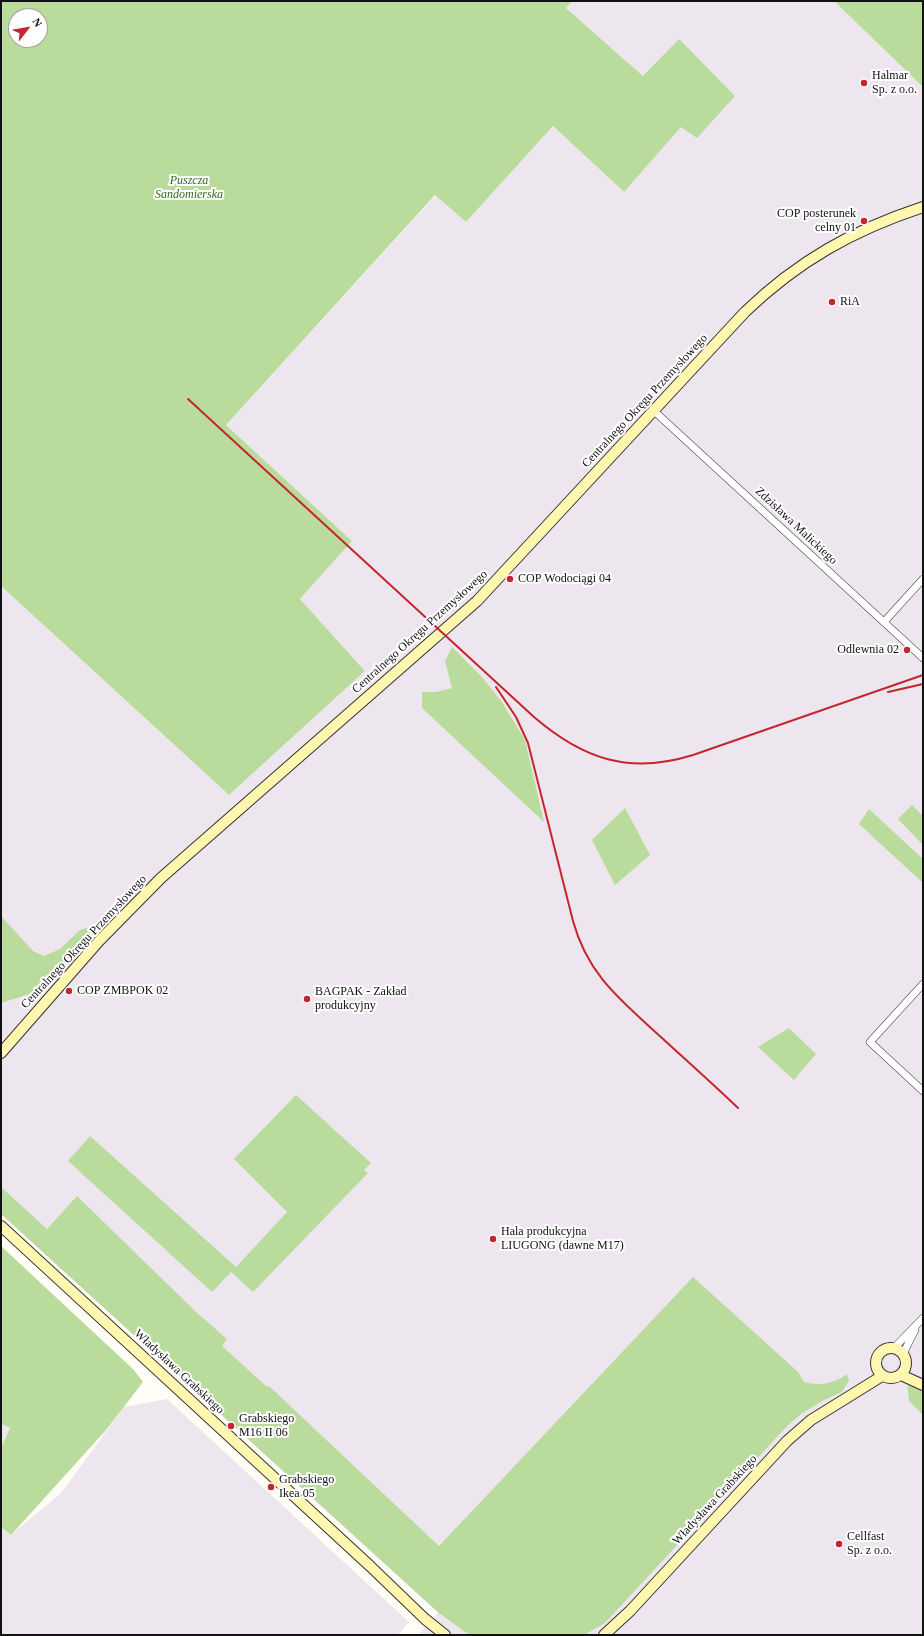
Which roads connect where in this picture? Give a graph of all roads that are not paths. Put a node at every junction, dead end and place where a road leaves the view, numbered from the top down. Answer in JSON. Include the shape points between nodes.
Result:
{"nodes":[{"id":1,"x":923,"y":207,"type":"edge"},
{"id":2,"x":654,"y":410,"type":"junction"},
{"id":3,"x":923,"y":579,"type":"edge"},
{"id":4,"x":884,"y":622,"type":"junction"},
{"id":5,"x":923,"y":658,"type":"edge"},
{"id":6,"x":923,"y":984,"type":"edge"},
{"id":7,"x":1,"y":1053,"type":"edge"},
{"id":8,"x":923,"y":1091,"type":"edge"},
{"id":9,"x":1,"y":1226,"type":"edge"},
{"id":10,"x":923,"y":1318,"type":"edge"},
{"id":11,"x":899,"y":1351,"type":"junction"},
{"id":12,"x":876,"y":1368,"type":"junction"},
{"id":13,"x":904,"y":1371,"type":"junction"},
{"id":14,"x":882,"y":1376,"type":"junction"},
{"id":15,"x":923,"y":1380,"type":"edge"},
{"id":16,"x":923,"y":1385,"type":"edge"},
{"id":17,"x":854,"y":1393,"type":"junction"},
{"id":18,"x":445,"y":1635,"type":"edge"},
{"id":19,"x":604,"y":1635,"type":"edge"}],
"edges":[{"from":1,"to":2,"type":"street","name":"Centralnego Okręgu Przemysłowego","via":[[852,235],[784,278],[745,312]]},
{"from":2,"to":4,"type":"street","name":"Zdzisława Malickiego"},
{"from":2,"to":7,"type":"street","name":"Centralnego Okręgu Przemysłowego","via":[[475,603],[161,878]]},
{"from":3,"to":4,"type":"street"},
{"from":4,"to":5,"type":"street","name":"Zdzisława Malickiego"},
{"from":6,"to":8,"type":"street","via":[[870,1042]]},
{"from":9,"to":18,"type":"street","name":"Władysława Grabskiego"},
{"from":10,"to":11,"type":"street"},
{"from":11,"to":12,"type":"street","via":[[881,1351],[876,1360]]},
{"from":11,"to":13,"type":"street","via":[[906,1362]]},
{"from":12,"to":14,"type":"street"},
{"from":12,"to":17,"type":"street","name":"Władysława Grabskiego"},
{"from":13,"to":14,"type":"street","via":[[892,1379]]},
{"from":13,"to":15,"type":"street"},
{"from":13,"to":16,"type":"street"},
{"from":14,"to":17,"type":"street","name":"Władysława Grabskiego"},
{"from":17,"to":19,"type":"street","name":"Władysława Grabskiego","via":[[811,1420],[787,1441],[630,1611]]}]}
